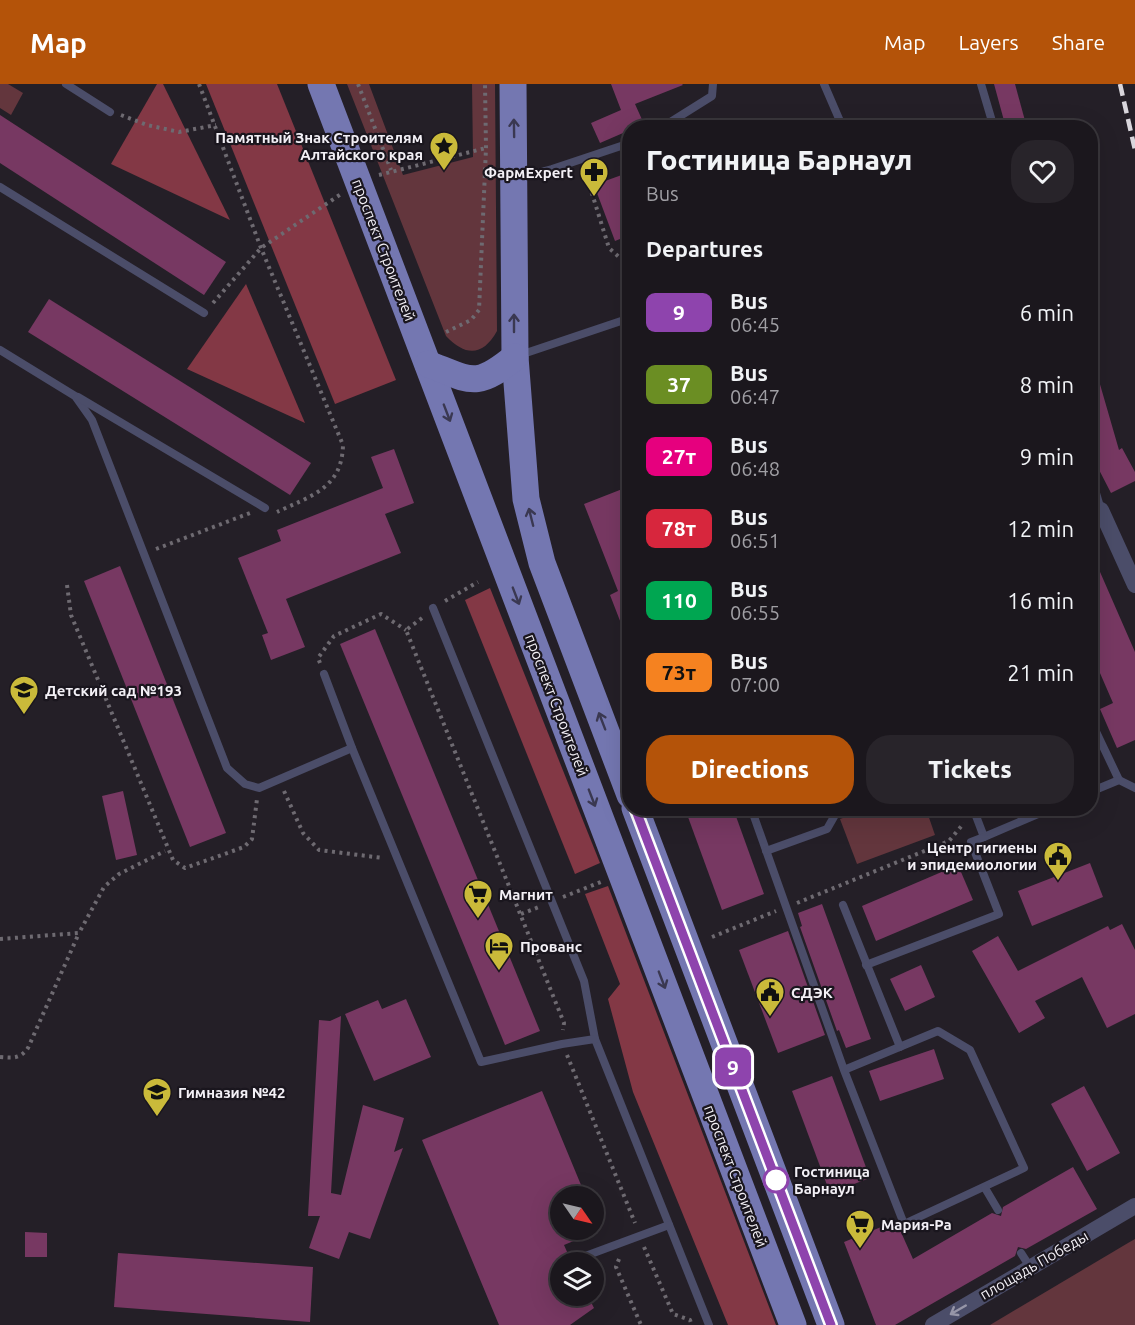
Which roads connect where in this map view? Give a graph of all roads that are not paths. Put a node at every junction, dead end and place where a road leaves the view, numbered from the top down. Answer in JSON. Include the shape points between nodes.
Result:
{"nodes":[{"id":1,"x":66,"y":84,"type":"edge"},
{"id":2,"x":321,"y":84,"type":"edge"},
{"id":3,"x":513,"y":84,"type":"edge"},
{"id":4,"x":713,"y":84,"type":"edge"},
{"id":5,"x":824,"y":84,"type":"edge"},
{"id":6,"x":981,"y":84,"type":"edge"},
{"id":7,"x":110,"y":112,"type":"road end"},
{"id":8,"x":674,"y":120,"type":"edge"},
{"id":9,"x":840,"y":120,"type":"edge"},
{"id":10,"x":991,"y":120,"type":"edge"},
{"id":11,"x":622,"y":146,"type":"edge"},
{"id":12,"x":514,"y":178,"type":"junction"},
{"id":13,"x":0,"y":187,"type":"edge"},
{"id":14,"x":204,"y":313,"type":"road end"},
{"id":15,"x":622,"y":321,"type":"edge"},
{"id":16,"x":0,"y":350,"type":"edge"},
{"id":17,"x":514,"y":357,"type":"junction"},
{"id":18,"x":428,"y":364,"type":"junction"},
{"id":19,"x":75,"y":396,"type":"junction"},
{"id":20,"x":1098,"y":500,"type":"edge"},
{"id":21,"x":265,"y":508,"type":"dead end"},
{"id":22,"x":1101,"y":510,"type":"joint"},
{"id":23,"x":1135,"y":585,"type":"edge"},
{"id":24,"x":434,"y":608,"type":"road end"},
{"id":25,"x":324,"y":674,"type":"road end"},
{"id":26,"x":1098,"y":736,"type":"edge"},
{"id":27,"x":352,"y":748,"type":"junction"},
{"id":28,"x":622,"y":773,"type":"edge"},
{"id":29,"x":1119,"y":780,"type":"junction"},
{"id":30,"x":1135,"y":788,"type":"edge"},
{"id":31,"x":1098,"y":789,"type":"edge"},
{"id":32,"x":638,"y":816,"type":"edge"},
{"id":33,"x":754,"y":816,"type":"edge"},
{"id":34,"x":834,"y":816,"type":"edge"},
{"id":35,"x":975,"y":816,"type":"edge"},
{"id":36,"x":1033,"y":816,"type":"edge"},
{"id":37,"x":984,"y":837,"type":"junction"},
{"id":38,"x":766,"y":851,"type":"junction"},
{"id":39,"x":843,"y":906,"type":"dead end"},
{"id":40,"x":867,"y":965,"type":"junction"},
{"id":41,"x":596,"y":1039,"type":"junction"},
{"id":42,"x":900,"y":1047,"type":"junction"},
{"id":43,"x":844,"y":1070,"type":"junction"},
{"id":44,"x":985,"y":1188,"type":"junction"},
{"id":45,"x":1135,"y":1206,"type":"edge"},
{"id":46,"x":998,"y":1210,"type":"dead end"},
{"id":47,"x":669,"y":1225,"type":"junction"},
{"id":48,"x":598,"y":1252,"type":"edge"},
{"id":49,"x":709,"y":1325,"type":"edge"},
{"id":50,"x":793,"y":1325,"type":"edge"},
{"id":51,"x":831,"y":1325,"type":"edge"},
{"id":52,"x":933,"y":1325,"type":"edge"}],
"edges":[{"from":1,"to":7,"type":"lane"},
{"from":2,"to":18,"type":"main road","name":"проспект Строителей"},
{"from":12,"to":3,"type":"main road","one_way":true},
{"from":4,"to":8,"type":"lane","via":[[712,96]]},
{"from":5,"to":9,"type":"lane"},
{"from":6,"to":10,"type":"lane"},
{"from":11,"to":12,"type":"lane"},
{"from":17,"to":12,"type":"main road","one_way":true},
{"from":13,"to":14,"type":"lane"},
{"from":15,"to":17,"type":"lane"},
{"from":16,"to":19,"type":"lane"},
{"from":17,"to":18,"type":"main road","via":[[492,375],[470,380]]},
{"from":28,"to":17,"type":"main road","one_way":true,"via":[[542,563],[526,499]]},
{"from":18,"to":50,"type":"main road","name":"проспект Строителей","one_way":true},
{"from":19,"to":21,"type":"lane"},
{"from":19,"to":27,"type":"lane","via":[[92,420],[227,768],[244,784],[259,788]]},
{"from":20,"to":22,"type":"lane"},
{"from":22,"to":23,"type":"street"},
{"from":24,"to":41,"type":"lane","via":[[584,981]]},
{"from":25,"to":27,"type":"lane"},
{"from":26,"to":29,"type":"lane"},
{"from":27,"to":41,"type":"lane","via":[[481,1062]]},
{"from":29,"to":30,"type":"lane"},
{"from":29,"to":31,"type":"lane"},
{"from":32,"to":51,"type":"main road"},
{"from":33,"to":38,"type":"lane"},
{"from":34,"to":38,"type":"lane","via":[[826,829]]},
{"from":35,"to":37,"type":"lane"},
{"from":36,"to":37,"type":"lane"},
{"from":37,"to":40,"type":"lane","via":[[971,842],[999,914]]},
{"from":38,"to":43,"type":"lane"},
{"from":39,"to":40,"type":"lane"},
{"from":40,"to":42,"type":"lane"},
{"from":41,"to":47,"type":"lane"},
{"from":42,"to":43,"type":"lane"},
{"from":42,"to":44,"type":"lane","via":[[938,1031],[970,1050],[1024,1168]]},
{"from":43,"to":44,"type":"lane","via":[[904,1224]]},
{"from":44,"to":46,"type":"lane"},
{"from":45,"to":52,"type":"street","name":"площадь Победы","one_way":true,"via":[[1025,1260]]},
{"from":47,"to":48,"type":"lane"},
{"from":47,"to":49,"type":"lane"}]}
